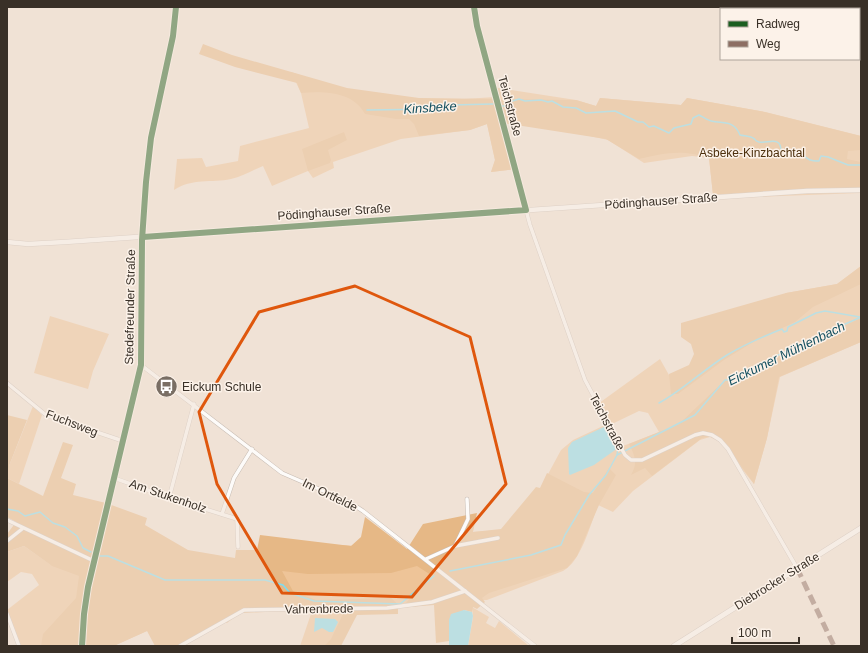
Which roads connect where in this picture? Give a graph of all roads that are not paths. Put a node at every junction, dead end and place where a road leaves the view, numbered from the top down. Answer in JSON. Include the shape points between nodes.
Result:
{"nodes":[{"id":1,"x":176,"y":7,"type":"edge"},
{"id":2,"x":474,"y":7,"type":"edge"},
{"id":3,"x":861,"y":190,"type":"edge"},
{"id":4,"x":526,"y":210,"type":"junction"},
{"id":5,"x":143,"y":237,"type":"junction"},
{"id":6,"x":7,"y":242,"type":"edge"},
{"id":7,"x":141,"y":365,"type":"junction"},
{"id":8,"x":7,"y":383,"type":"edge"},
{"id":9,"x":194,"y":404,"type":"junction"},
{"id":10,"x":123,"y":441,"type":"junction"},
{"id":11,"x":252,"y":449,"type":"junction"},
{"id":12,"x":114,"y":478,"type":"junction"},
{"id":13,"x":169,"y":498,"type":"junction"},
{"id":14,"x":467,"y":499,"type":"dead end"},
{"id":15,"x":222,"y":514,"type":"junction"},
{"id":16,"x":7,"y":520,"type":"edge"},
{"id":17,"x":861,"y":528,"type":"edge"},
{"id":18,"x":22,"y":529,"type":"junction"},
{"id":19,"x":498,"y":538,"type":"dead end"},
{"id":20,"x":7,"y":541,"type":"edge"},
{"id":21,"x":455,"y":546,"type":"junction"},
{"id":22,"x":238,"y":548,"type":"dead end"},
{"id":23,"x":426,"y":559,"type":"junction"},
{"id":24,"x":94,"y":561,"type":"junction"},
{"id":25,"x":797,"y":568,"type":"junction"},
{"id":26,"x":465,"y":591,"type":"junction"},
{"id":27,"x":7,"y":614,"type":"edge"},
{"id":28,"x":19,"y":646,"type":"edge"},
{"id":29,"x":82,"y":646,"type":"edge"},
{"id":30,"x":180,"y":646,"type":"edge"},
{"id":31,"x":535,"y":646,"type":"edge"},
{"id":32,"x":674,"y":646,"type":"edge"}],
"edges":[{"from":1,"to":5,"type":"street","name":"Stedefreunder Straße","via":[[173,36],[151,138]]},
{"from":2,"to":4,"type":"street","name":"Teichstraße"},
{"from":3,"to":4,"type":"street","name":"Pödinghauser Straße","via":[[807,191]]},
{"from":4,"to":5,"type":"street","name":"Pödinghauser Straße"},
{"from":4,"to":25,"type":"street","name":"Teichstraße","via":[[585,380],[626,456],[631,460],[642,460],[703,433],[716,438],[728,449],[738,464]]},
{"from":5,"to":6,"type":"street","name":"Pödinghauser Straße","via":[[36,244]]},
{"from":5,"to":7,"type":"street","name":"Stedefreunder Straße"},
{"from":7,"to":9,"type":"street","name":"Im Ortfelde"},
{"from":7,"to":10,"type":"street","name":"Stedefreunder Straße"},
{"from":8,"to":10,"type":"street","name":"Fuchsweg","via":[[46,415]]},
{"from":9,"to":11,"type":"street","name":"Im Ortfelde"},
{"from":9,"to":13,"type":"street"},
{"from":10,"to":12,"type":"street","name":"Stedefreunder Straße"},
{"from":11,"to":15,"type":"street","name":"Am Stukenholz","via":[[234,478]]},
{"from":11,"to":23,"type":"street","name":"Im Ortfelde","via":[[286,475],[356,507]]},
{"from":12,"to":13,"type":"street","name":"Am Stukenholz"},
{"from":12,"to":24,"type":"street","name":"Stedefreunder Straße"},
{"from":13,"to":15,"type":"street","name":"Am Stukenholz"},
{"from":14,"to":21,"type":"street","via":[[468,519]]},
{"from":15,"to":22,"type":"street","name":"Am Stukenholz","via":[[238,520]]},
{"from":16,"to":18,"type":"street"},
{"from":17,"to":25,"type":"main road","name":"Diebrocker Straße"},
{"from":18,"to":20,"type":"street"},
{"from":18,"to":24,"type":"street"},
{"from":19,"to":21,"type":"street"},
{"from":21,"to":23,"type":"street"},
{"from":23,"to":26,"type":"street","name":"Im Ortfelde"},
{"from":24,"to":29,"type":"street","name":"Stedefreunder Straße","via":[[85,604]]},
{"from":25,"to":32,"type":"main road","name":"Diebrocker Straße"},
{"from":26,"to":30,"type":"street","name":"Vahrenbrede","via":[[432,602],[387,608],[241,611]]},
{"from":26,"to":31,"type":"street","name":"Im Ortfelde"},
{"from":27,"to":28,"type":"street"}]}
